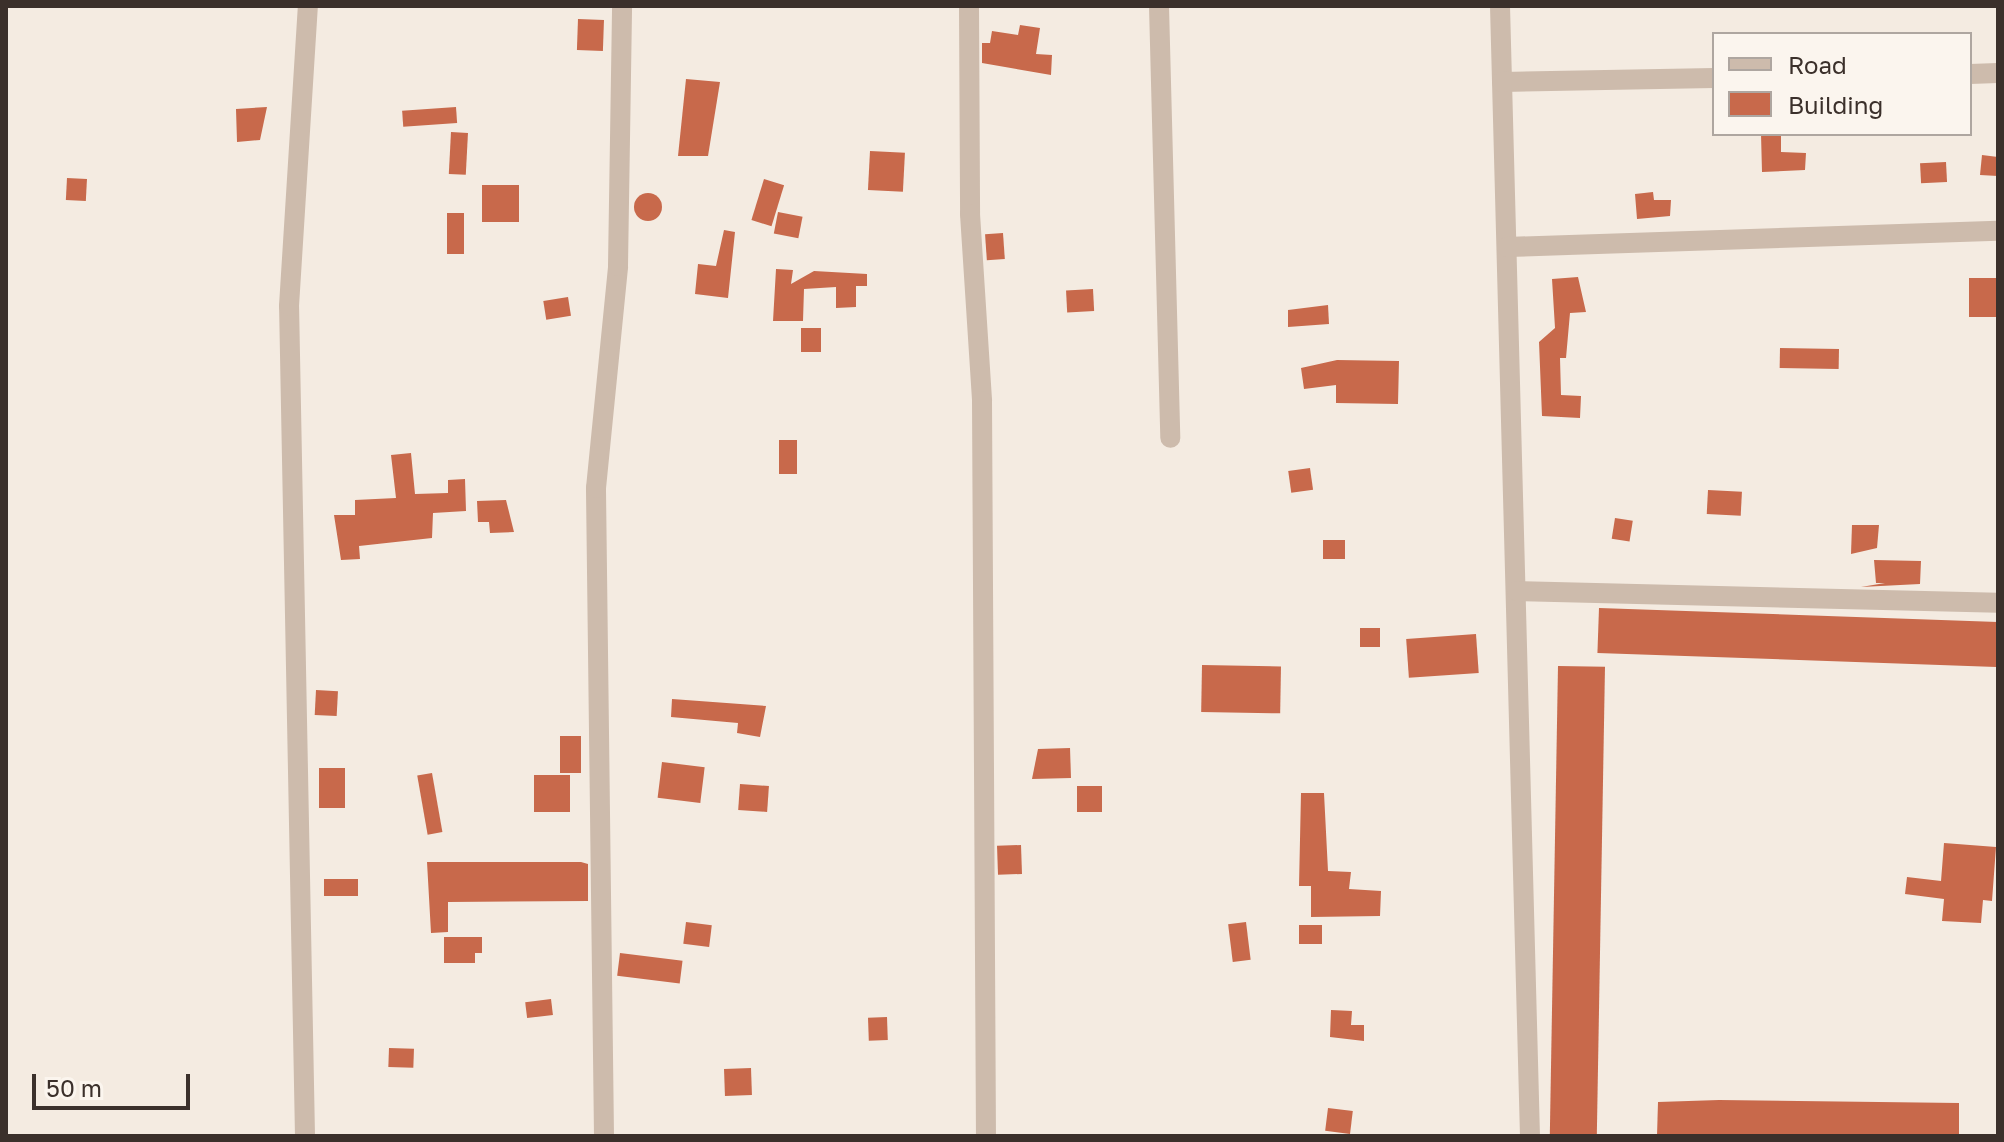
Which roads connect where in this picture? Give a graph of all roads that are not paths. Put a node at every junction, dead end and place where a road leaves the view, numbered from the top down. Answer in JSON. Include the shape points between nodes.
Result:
{"nodes":[{"id":1,"x":308,"y":6,"type":"edge"},
{"id":2,"x":622,"y":6,"type":"edge"},
{"id":3,"x":969,"y":6,"type":"edge"},
{"id":4,"x":1159,"y":6,"type":"edge"},
{"id":5,"x":1500,"y":6,"type":"edge"},
{"id":6,"x":1998,"y":73,"type":"edge"},
{"id":7,"x":1972,"y":74,"type":"edge"},
{"id":8,"x":1712,"y":78,"type":"edge"},
{"id":9,"x":1502,"y":82,"type":"junction"},
{"id":10,"x":1998,"y":231,"type":"edge"},
{"id":11,"x":1507,"y":247,"type":"junction"},
{"id":12,"x":1170,"y":438,"type":"dead end"},
{"id":13,"x":1517,"y":591,"type":"junction"},
{"id":14,"x":1998,"y":603,"type":"edge"},
{"id":15,"x":305,"y":1136,"type":"edge"},
{"id":16,"x":604,"y":1136,"type":"edge"},
{"id":17,"x":986,"y":1136,"type":"edge"},
{"id":18,"x":1530,"y":1136,"type":"edge"}],
"edges":[{"from":1,"to":15,"type":"street","via":[[289,306]]},
{"from":2,"to":16,"type":"street","via":[[618,266],[596,488]]},
{"from":3,"to":17,"type":"street","via":[[970,214],[982,401]]},
{"from":4,"to":12,"type":"street"},
{"from":5,"to":9,"type":"street"},
{"from":6,"to":7,"type":"street"},
{"from":8,"to":9,"type":"street"},
{"from":9,"to":11,"type":"street"},
{"from":10,"to":11,"type":"street"},
{"from":11,"to":13,"type":"street"},
{"from":13,"to":14,"type":"street"},
{"from":13,"to":18,"type":"street"}]}
